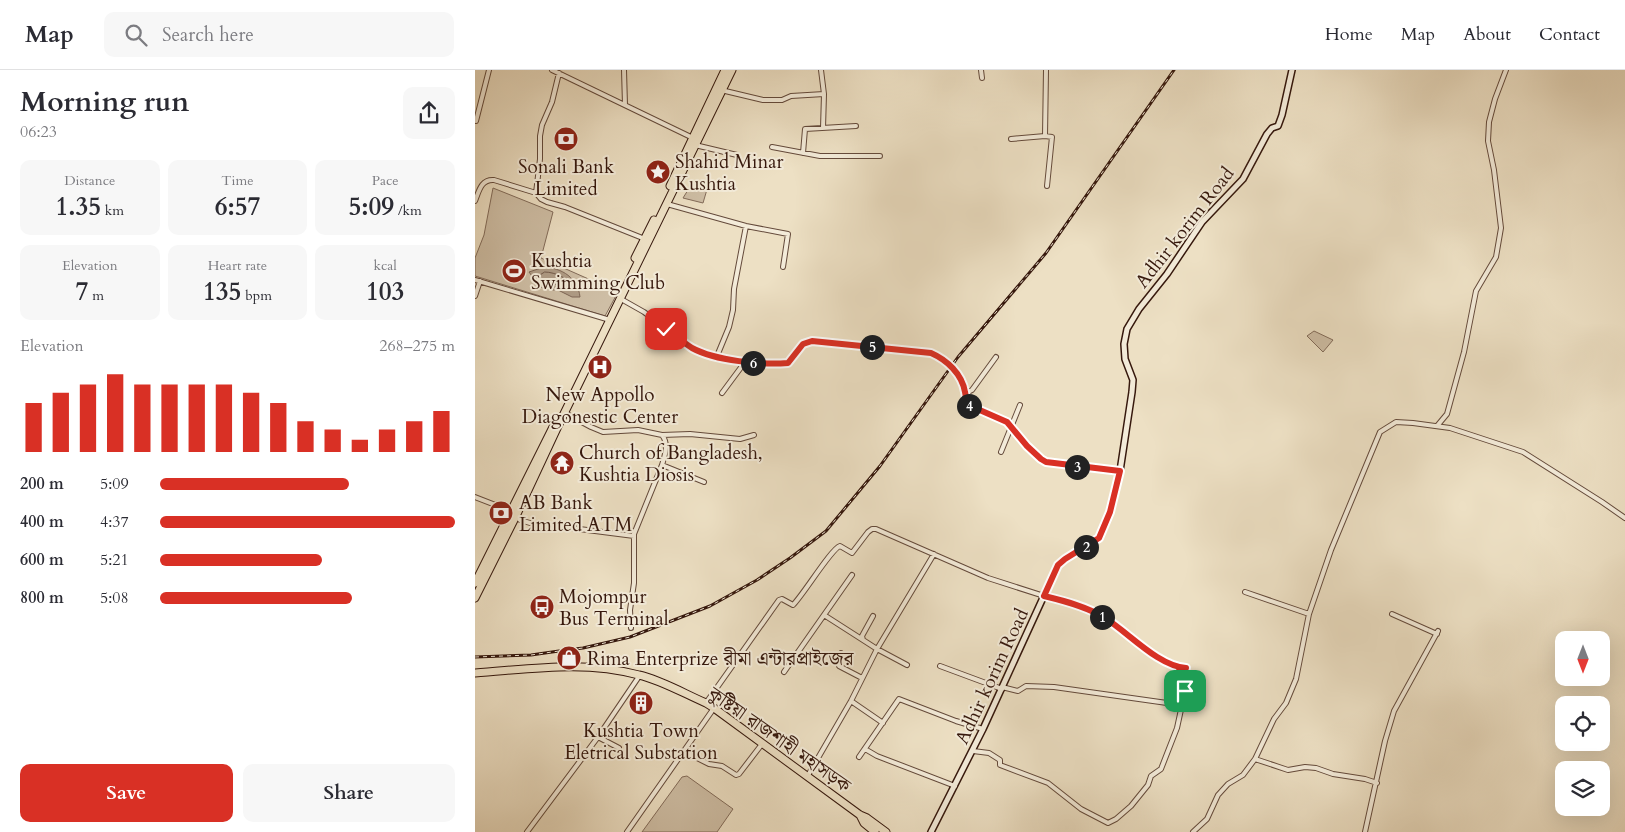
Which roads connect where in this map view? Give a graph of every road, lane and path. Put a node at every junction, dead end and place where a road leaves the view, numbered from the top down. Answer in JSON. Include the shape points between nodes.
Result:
{"nodes":[{"id":1,"x":489,"y":70,"type":"edge"},
{"id":2,"x":552,"y":70,"type":"edge"},
{"id":3,"x":624,"y":70,"type":"edge"},
{"id":4,"x":725,"y":70,"type":"edge"},
{"id":5,"x":732,"y":70,"type":"edge"},
{"id":6,"x":821,"y":70,"type":"edge"},
{"id":7,"x":981,"y":70,"type":"edge"},
{"id":8,"x":1046,"y":70,"type":"edge"},
{"id":9,"x":1292,"y":70,"type":"edge"},
{"id":10,"x":1506,"y":70,"type":"edge"},
{"id":11,"x":559,"y":73,"type":"junction"},
{"id":12,"x":982,"y":78,"type":"dead end"},
{"id":13,"x":721,"y":90,"type":"junction"},
{"id":14,"x":824,"y":94,"type":"junction"},
{"id":15,"x":625,"y":105,"type":"junction"},
{"id":16,"x":476,"y":121,"type":"edge"},
{"id":17,"x":856,"y":126,"type":"dead end"},
{"id":18,"x":823,"y":128,"type":"junction"},
{"id":19,"x":1045,"y":136,"type":"junction"},
{"id":20,"x":1011,"y":139,"type":"dead end"},
{"id":21,"x":695,"y":141,"type":"junction"},
{"id":22,"x":771,"y":147,"type":"dead end"},
{"id":23,"x":803,"y":153,"type":"junction"},
{"id":24,"x":737,"y":155,"type":"dead end"},
{"id":25,"x":880,"y":156,"type":"dead end"},
{"id":26,"x":1047,"y":186,"type":"dead end"},
{"id":27,"x":536,"y":193,"type":"junction"},
{"id":28,"x":475,"y":201,"type":"edge"},
{"id":29,"x":667,"y":204,"type":"junction"},
{"id":30,"x":747,"y":226,"type":"junction"},
{"id":31,"x":647,"y":239,"type":"junction"},
{"id":32,"x":783,"y":268,"type":"dead end"},
{"id":33,"x":475,"y":280,"type":"edge"},
{"id":34,"x":480,"y":281,"type":"junction"},
{"id":35,"x":626,"y":284,"type":"junction"},
{"id":36,"x":475,"y":296,"type":"edge"},
{"id":37,"x":621,"y":299,"type":"junction"},
{"id":38,"x":608,"y":319,"type":"junction"},
{"id":39,"x":717,"y":356,"type":"junction"},
{"id":40,"x":996,"y":357,"type":"dead end"},
{"id":41,"x":745,"y":362,"type":"junction"},
{"id":42,"x":583,"y":372,"type":"junction"},
{"id":43,"x":722,"y":393,"type":"dead end"},
{"id":44,"x":966,"y":393,"type":"junction"},
{"id":45,"x":1020,"y":405,"type":"dead end"},
{"id":46,"x":565,"y":413,"type":"junction"},
{"id":47,"x":1437,"y":426,"type":"junction"},
{"id":48,"x":1013,"y":427,"type":"junction"},
{"id":49,"x":662,"y":435,"type":"junction"},
{"id":50,"x":754,"y":435,"type":"dead end"},
{"id":51,"x":1001,"y":452,"type":"dead end"},
{"id":52,"x":662,"y":465,"type":"junction"},
{"id":53,"x":1120,"y":471,"type":"junction"},
{"id":54,"x":704,"y":482,"type":"dead end"},
{"id":55,"x":475,"y":497,"type":"edge"},
{"id":56,"x":514,"y":514,"type":"junction"},
{"id":57,"x":1625,"y":518,"type":"edge"},
{"id":58,"x":634,"y":536,"type":"junction"},
{"id":59,"x":934,"y":554,"type":"junction"},
{"id":60,"x":852,"y":575,"type":"dead end"},
{"id":61,"x":482,"y":576,"type":"junction"},
{"id":62,"x":475,"y":583,"type":"edge"},
{"id":63,"x":1245,"y":592,"type":"dead end"},
{"id":64,"x":1044,"y":596,"type":"junction"},
{"id":65,"x":475,"y":598,"type":"edge"},
{"id":66,"x":1309,"y":614,"type":"junction"},
{"id":67,"x":1392,"y":614,"type":"dead end"},
{"id":68,"x":824,"y":615,"type":"junction"},
{"id":69,"x":873,"y":616,"type":"dead end"},
{"id":70,"x":631,"y":628,"type":"dead end"},
{"id":71,"x":863,"y":640,"type":"junction"},
{"id":72,"x":877,"y":649,"type":"junction"},
{"id":73,"x":841,"y":653,"type":"dead end"},
{"id":74,"x":907,"y":666,"type":"dead end"},
{"id":75,"x":940,"y":666,"type":"dead end"},
{"id":76,"x":784,"y":672,"type":"dead end"},
{"id":77,"x":475,"y":673,"type":"edge"},
{"id":78,"x":640,"y":675,"type":"junction"},
{"id":79,"x":862,"y":678,"type":"junction"},
{"id":80,"x":1002,"y":688,"type":"junction"},
{"id":81,"x":851,"y":701,"type":"junction"},
{"id":82,"x":706,"y":703,"type":"junction"},
{"id":83,"x":714,"y":708,"type":"junction"},
{"id":84,"x":1181,"y":708,"type":"junction"},
{"id":85,"x":883,"y":723,"type":"junction"},
{"id":86,"x":983,"y":729,"type":"junction"},
{"id":87,"x":598,"y":737,"type":"junction"},
{"id":88,"x":763,"y":743,"type":"junction"},
{"id":89,"x":619,"y":748,"type":"dead end"},
{"id":90,"x":865,"y":749,"type":"junction"},
{"id":91,"x":683,"y":751,"type":"junction"},
{"id":92,"x":973,"y":751,"type":"junction"},
{"id":93,"x":859,"y":757,"type":"dead end"},
{"id":94,"x":1255,"y":759,"type":"junction"},
{"id":95,"x":807,"y":777,"type":"junction"},
{"id":96,"x":1377,"y":783,"type":"junction"},
{"id":97,"x":955,"y":786,"type":"junction"},
{"id":98,"x":859,"y":815,"type":"junction"},
{"id":99,"x":527,"y":832,"type":"edge"},
{"id":100,"x":627,"y":832,"type":"edge"},
{"id":101,"x":875,"y":832,"type":"edge"},
{"id":102,"x":886,"y":832,"type":"edge"},
{"id":103,"x":931,"y":832,"type":"edge"},
{"id":104,"x":1193,"y":832,"type":"edge"},
{"id":105,"x":1365,"y":832,"type":"edge"}],
"edges":[{"from":1,"to":16,"type":"street"},
{"from":2,"to":11,"type":"street"},
{"from":3,"to":15,"type":"street"},
{"from":4,"to":21,"type":"highway"},
{"from":5,"to":13,"type":"highway"},
{"from":6,"to":14,"type":"street"},
{"from":7,"to":12,"type":"street"},
{"from":8,"to":19,"type":"street"},
{"from":9,"to":53,"type":"main road","name":"Adhir korim Road","via":[[1278,126],[1267,134],[1243,179],[1202,222],[1127,329],[1123,344],[1133,380]]},
{"from":10,"to":47,"type":"street","via":[[1489,122],[1488,141],[1501,228],[1496,257],[1476,291],[1447,414]]},
{"from":11,"to":15,"type":"street"},
{"from":11,"to":27,"type":"street","via":[[542,125]]},
{"from":13,"to":14,"type":"street","via":[[763,100]]},
{"from":13,"to":21,"type":"highway"},
{"from":14,"to":18,"type":"street"},
{"from":15,"to":21,"type":"street"},
{"from":17,"to":18,"type":"street"},
{"from":18,"to":23,"type":"street","via":[[805,129]]},
{"from":19,"to":20,"type":"street"},
{"from":19,"to":26,"type":"street","via":[[1052,137]]},
{"from":21,"to":24,"type":"street"},
{"from":21,"to":29,"type":"highway"},
{"from":21,"to":31,"type":"highway"},
{"from":22,"to":23,"type":"street"},
{"from":23,"to":25,"type":"street"},
{"from":27,"to":28,"type":"street","via":[[490,180],[481,184]]},
{"from":27,"to":31,"type":"street","via":[[547,202]]},
{"from":29,"to":30,"type":"street"},
{"from":29,"to":31,"type":"highway"},
{"from":30,"to":32,"type":"street","via":[[788,234]]},
{"from":30,"to":39,"type":"street","via":[[733,310]]},
{"from":31,"to":35,"type":"highway"},
{"from":33,"to":34,"type":"street"},
{"from":34,"to":36,"type":"street"},
{"from":34,"to":38,"type":"street"},
{"from":35,"to":37,"type":"highway"},
{"from":35,"to":38,"type":"highway"},
{"from":37,"to":38,"type":"highway"},
{"from":37,"to":39,"type":"street","via":[[693,348]]},
{"from":38,"to":42,"type":"highway"},
{"from":39,"to":41,"type":"street"},
{"from":40,"to":44,"type":"street","via":[[972,390]]},
{"from":41,"to":43,"type":"street"},
{"from":41,"to":44,"type":"street","via":[[788,363],[803,344],[812,341],[931,353],[941,357],[955,372]]},
{"from":42,"to":46,"type":"highway"},
{"from":42,"to":56,"type":"highway"},
{"from":44,"to":48,"type":"street","via":[[966,404]]},
{"from":45,"to":48,"type":"street"},
{"from":46,"to":49,"type":"street","via":[[603,432],[638,430]]},
{"from":46,"to":56,"type":"highway"},
{"from":47,"to":57,"type":"street","via":[[1523,452]]},
{"from":47,"to":66,"type":"street","via":[[1396,422],[1380,432],[1331,550]]},
{"from":48,"to":51,"type":"street"},
{"from":48,"to":53,"type":"street","via":[[1027,446],[1046,462]]},
{"from":49,"to":50,"type":"street","via":[[740,439]]},
{"from":49,"to":52,"type":"street","via":[[666,444]]},
{"from":52,"to":54,"type":"street"},
{"from":52,"to":58,"type":"street"},
{"from":53,"to":64,"type":"main road","name":"Adhir korim Road","via":[[1110,512],[1099,538],[1058,565]]},
{"from":55,"to":56,"type":"street"},
{"from":56,"to":58,"type":"street","via":[[520,520],[540,526]]},
{"from":56,"to":61,"type":"highway"},
{"from":58,"to":70,"type":"street"},
{"from":59,"to":64,"type":"street","via":[[989,578]]},
{"from":59,"to":72,"type":"street"},
{"from":59,"to":82,"type":"street","via":[[876,530],[868,532],[852,553],[837,547],[793,604],[779,600]]},
{"from":60,"to":68,"type":"street"},
{"from":61,"to":62,"type":"highway"},
{"from":61,"to":65,"type":"highway"},
{"from":63,"to":66,"type":"street"},
{"from":64,"to":80,"type":"main road","name":"Adhir korim Road"},
{"from":64,"to":84,"type":"street","via":[[1106,618],[1175,667],[1186,668],[1178,672],[1185,691]]},
{"from":66,"to":94,"type":"street","via":[[1296,678]]},
{"from":67,"to":96,"type":"street","via":[[1437,632],[1395,711]]},
{"from":68,"to":71,"type":"street"},
{"from":68,"to":76,"type":"street"},
{"from":69,"to":71,"type":"street"},
{"from":71,"to":72,"type":"street"},
{"from":72,"to":74,"type":"street"},
{"from":72,"to":79,"type":"street"},
{"from":73,"to":79,"type":"street","via":[[839,666]]},
{"from":75,"to":80,"type":"street"},
{"from":77,"to":78,"type":"highway","name":"কুষ্টিয়া রাজশাহী মহাসড়ক","via":[[558,665]]},
{"from":78,"to":82,"type":"highway","name":"কুষ্টিয়া রাজশাহী মহাসড়ক"},
{"from":78,"to":87,"type":"street"},
{"from":79,"to":81,"type":"street"},
{"from":80,"to":84,"type":"street","via":[[1018,691],[1026,686],[1061,688],[1174,704]]},
{"from":80,"to":86,"type":"main road","name":"Adhir korim Road"},
{"from":81,"to":85,"type":"street"},
{"from":81,"to":95,"type":"street"},
{"from":82,"to":83,"type":"highway","name":"কুষ্টিয়া রাজশাহী মহাসড়ক"},
{"from":83,"to":88,"type":"highway","name":"কুষ্টিয়া রাজশাহী মহাসড়ক"},
{"from":83,"to":91,"type":"street"},
{"from":84,"to":92,"type":"street","via":[[1161,769],[1151,776],[1131,806],[1108,823],[1081,809],[1048,783],[1001,765],[1000,760],[989,754]]},
{"from":85,"to":86,"type":"street","via":[[899,699]]},
{"from":85,"to":90,"type":"street"},
{"from":86,"to":92,"type":"main road","name":"Adhir korim Road"},
{"from":87,"to":89,"type":"street"},
{"from":87,"to":99,"type":"street"},
{"from":88,"to":91,"type":"street","via":[[736,775]]},
{"from":88,"to":95,"type":"highway","name":"কুষ্টিয়া রাজশাহী মহাসড়ক"},
{"from":90,"to":93,"type":"street"},
{"from":90,"to":97,"type":"street"},
{"from":91,"to":100,"type":"street"},
{"from":92,"to":97,"type":"main road","name":"Adhir korim Road"},
{"from":94,"to":96,"type":"street","via":[[1288,770],[1315,768]]},
{"from":94,"to":104,"type":"street","via":[[1243,775],[1217,795],[1207,819]]},
{"from":95,"to":98,"type":"highway","name":"কুষ্টিয়া রাজশাহী মহাসড়ক"},
{"from":96,"to":105,"type":"street"},
{"from":97,"to":103,"type":"main road","name":"Adhir korim Road"},
{"from":98,"to":101,"type":"highway","name":"কুষ্টিয়া রাজশাহী মহাসড়ক"},
{"from":98,"to":102,"type":"highway","name":"কুষ্টিয়া রাজশাহী মহাসড়ক"}]}
